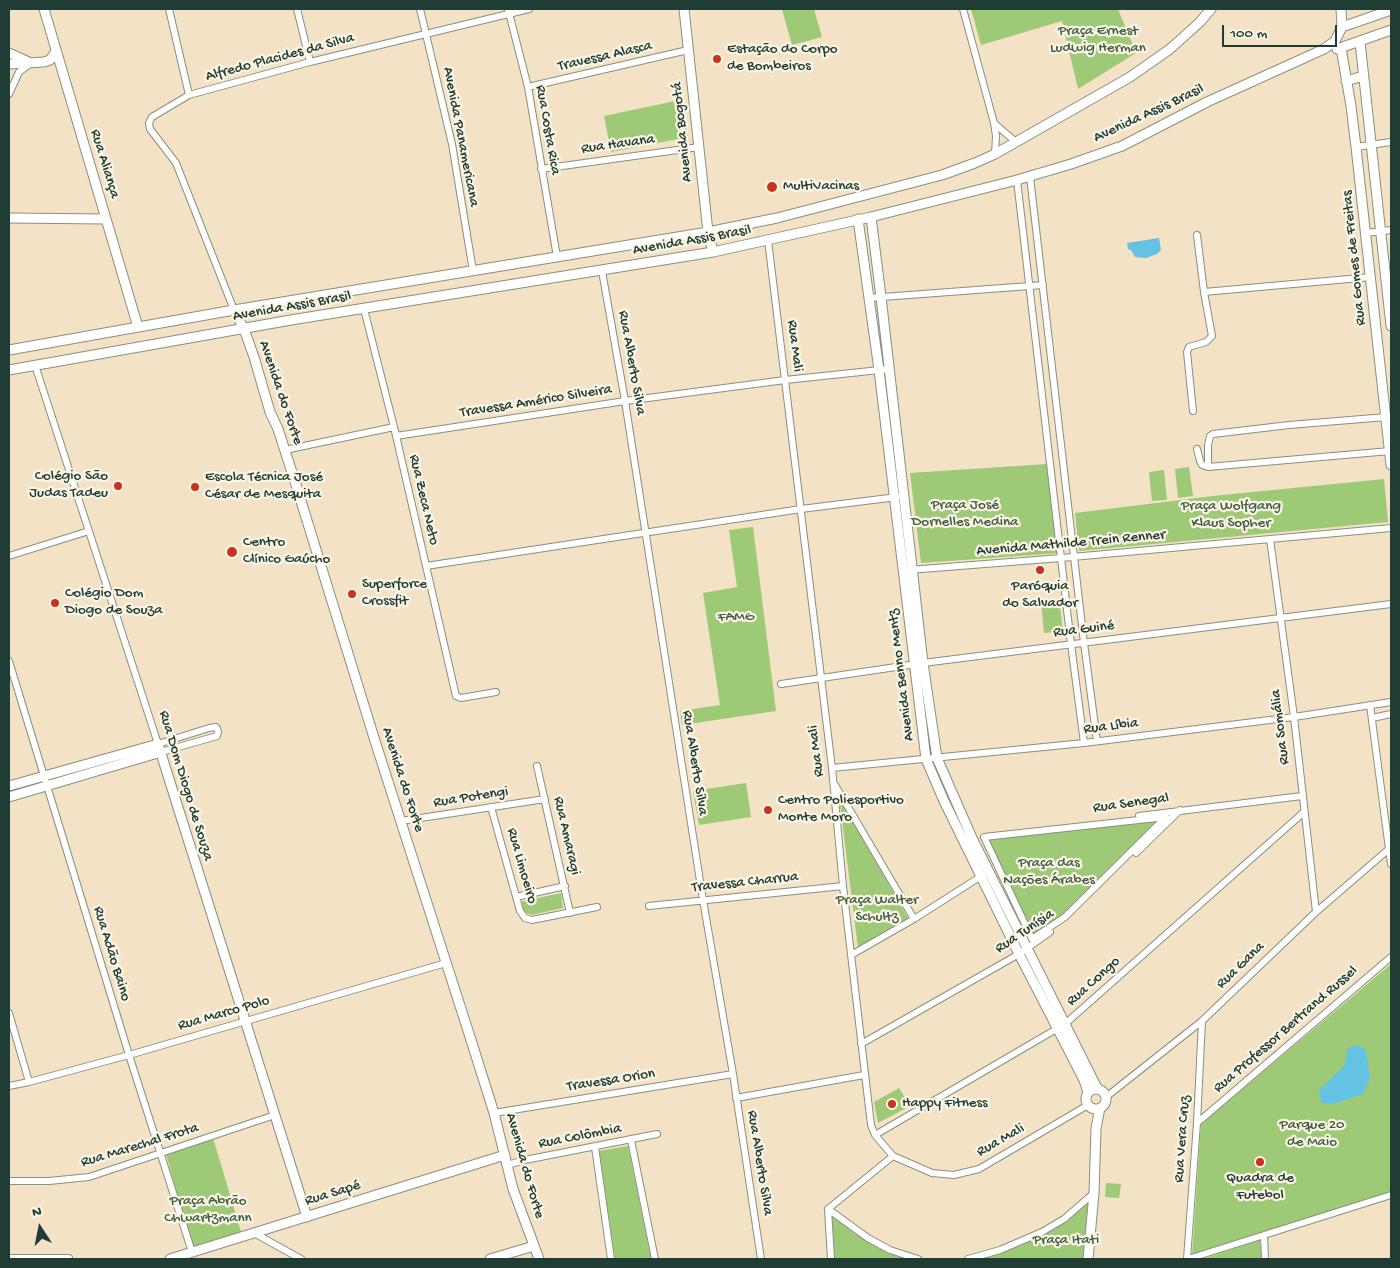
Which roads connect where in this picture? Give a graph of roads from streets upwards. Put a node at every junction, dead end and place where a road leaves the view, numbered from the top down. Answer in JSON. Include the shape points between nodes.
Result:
{"nodes":[{"id":1,"x":44,"y":9,"type":"edge"},
{"id":2,"x":169,"y":9,"type":"edge"},
{"id":3,"x":298,"y":9,"type":"edge"},
{"id":4,"x":420,"y":9,"type":"edge"},
{"id":5,"x":529,"y":9,"type":"edge"},
{"id":6,"x":684,"y":9,"type":"edge"},
{"id":7,"x":963,"y":9,"type":"edge"},
{"id":8,"x":1211,"y":9,"type":"edge"},
{"id":9,"x":1341,"y":9,"type":"edge"},
{"id":10,"x":1391,"y":10,"type":"edge"},
{"id":11,"x":508,"y":11,"type":"edge"},
{"id":12,"x":1342,"y":27,"type":"junction"},
{"id":13,"x":1391,"y":30,"type":"edge"},
{"id":14,"x":425,"y":33,"type":"junction"},
{"id":15,"x":1360,"y":42,"type":"junction"},
{"id":16,"x":1341,"y":48,"type":"junction"},
{"id":17,"x":1324,"y":49,"type":"junction"},
{"id":18,"x":688,"y":50,"type":"junction"},
{"id":19,"x":56,"y":51,"type":"junction"},
{"id":20,"x":9,"y":53,"type":"edge"},
{"id":21,"x":44,"y":62,"type":"junction"},
{"id":22,"x":310,"y":62,"type":"junction"},
{"id":23,"x":32,"y":63,"type":"junction"},
{"id":24,"x":9,"y":64,"type":"edge"},
{"id":25,"x":62,"y":72,"type":"junction"},
{"id":26,"x":1364,"y":79,"type":"junction"},
{"id":27,"x":1346,"y":80,"type":"junction"},
{"id":28,"x":528,"y":87,"type":"junction"},
{"id":29,"x":9,"y":94,"type":"edge"},
{"id":30,"x":189,"y":95,"type":"junction"},
{"id":31,"x":994,"y":123,"type":"junction"},
{"id":32,"x":1016,"y":142,"type":"junction"},
{"id":33,"x":1391,"y":142,"type":"edge"},
{"id":34,"x":1371,"y":145,"type":"junction"},
{"id":35,"x":699,"y":146,"type":"junction"},
{"id":36,"x":1356,"y":147,"type":"junction"},
{"id":37,"x":995,"y":154,"type":"junction"},
{"id":38,"x":541,"y":169,"type":"junction"},
{"id":39,"x":1030,"y":177,"type":"junction"},
{"id":40,"x":1017,"y":180,"type":"junction"},
{"id":41,"x":871,"y":217,"type":"junction"},
{"id":42,"x":9,"y":218,"type":"edge"},
{"id":43,"x":106,"y":219,"type":"junction"},
{"id":44,"x":858,"y":220,"type":"junction"},
{"id":45,"x":1036,"y":230,"type":"junction"},
{"id":46,"x":1391,"y":230,"type":"edge"},
{"id":47,"x":708,"y":232,"type":"junction"},
{"id":48,"x":1024,"y":232,"type":"junction"},
{"id":49,"x":1381,"y":232,"type":"junction"},
{"id":50,"x":1366,"y":233,"type":"junction"},
{"id":51,"x":1197,"y":235,"type":"dead end"},
{"id":52,"x":768,"y":240,"type":"junction"},
{"id":53,"x":712,"y":252,"type":"junction"},
{"id":54,"x":557,"y":257,"type":"junction"},
{"id":55,"x":473,"y":271,"type":"junction"},
{"id":56,"x":602,"y":271,"type":"junction"},
{"id":57,"x":1371,"y":277,"type":"junction"},
{"id":58,"x":1043,"y":284,"type":"junction"},
{"id":59,"x":1030,"y":286,"type":"junction"},
{"id":60,"x":1204,"y":292,"type":"junction"},
{"id":61,"x":881,"y":297,"type":"junction"},
{"id":62,"x":869,"y":298,"type":"junction"},
{"id":63,"x":364,"y":309,"type":"junction"},
{"id":64,"x":234,"y":310,"type":"junction"},
{"id":65,"x":1391,"y":320,"type":"edge"},
{"id":66,"x":1376,"y":322,"type":"junction"},
{"id":67,"x":1391,"y":326,"type":"edge"},
{"id":68,"x":138,"y":327,"type":"junction"},
{"id":69,"x":244,"y":329,"type":"junction"},
{"id":70,"x":9,"y":350,"type":"edge"},
{"id":71,"x":35,"y":365,"type":"junction"},
{"id":72,"x":889,"y":368,"type":"junction"},
{"id":73,"x":9,"y":370,"type":"edge"},
{"id":74,"x":879,"y":370,"type":"junction"},
{"id":75,"x":785,"y":380,"type":"junction"},
{"id":76,"x":625,"y":401,"type":"junction"},
{"id":77,"x":1388,"y":403,"type":"edge"},
{"id":78,"x":1193,"y":411,"type":"dead end"},
{"id":79,"x":1386,"y":417,"type":"junction"},
{"id":80,"x":1058,"y":420,"type":"junction"},
{"id":81,"x":1046,"y":421,"type":"junction"},
{"id":82,"x":394,"y":427,"type":"junction"},
{"id":83,"x":396,"y":436,"type":"junction"},
{"id":84,"x":1197,"y":449,"type":"dead end"},
{"id":85,"x":285,"y":450,"type":"junction"},
{"id":86,"x":899,"y":451,"type":"junction"},
{"id":87,"x":1390,"y":451,"type":"junction"},
{"id":88,"x":889,"y":453,"type":"junction"},
{"id":89,"x":1391,"y":465,"type":"edge"},
{"id":90,"x":1208,"y":467,"type":"junction"},
{"id":91,"x":899,"y":497,"type":"junction"},
{"id":92,"x":801,"y":509,"type":"junction"},
{"id":93,"x":1391,"y":528,"type":"edge"},
{"id":94,"x":89,"y":531,"type":"junction"},
{"id":95,"x":645,"y":532,"type":"junction"},
{"id":96,"x":1270,"y":539,"type":"junction"},
{"id":97,"x":9,"y":556,"type":"edge"},
{"id":98,"x":1074,"y":557,"type":"junction"},
{"id":99,"x":1062,"y":558,"type":"junction"},
{"id":100,"x":426,"y":566,"type":"junction"},
{"id":101,"x":908,"y":570,"type":"junction"},
{"id":102,"x":1391,"y":604,"type":"edge"},
{"id":103,"x":1280,"y":618,"type":"junction"},
{"id":104,"x":1084,"y":642,"type":"junction"},
{"id":105,"x":1071,"y":644,"type":"junction"},
{"id":106,"x":9,"y":661,"type":"edge"},
{"id":107,"x":918,"y":664,"type":"junction"},
{"id":108,"x":821,"y":679,"type":"junction"},
{"id":109,"x":781,"y":684,"type":"dead end"},
{"id":110,"x":496,"y":692,"type":"dead end"},
{"id":111,"x":1391,"y":702,"type":"edge"},
{"id":112,"x":1370,"y":705,"type":"junction"},
{"id":113,"x":1391,"y":714,"type":"edge"},
{"id":114,"x":1294,"y":717,"type":"junction"},
{"id":115,"x":1372,"y":718,"type":"junction"},
{"id":116,"x":1097,"y":741,"type":"junction"},
{"id":117,"x":1084,"y":743,"type":"junction"},
{"id":118,"x":159,"y":748,"type":"junction"},
{"id":119,"x":937,"y":758,"type":"junction"},
{"id":120,"x":926,"y":759,"type":"junction"},
{"id":121,"x":537,"y":766,"type":"dead end"},
{"id":122,"x":832,"y":768,"type":"junction"},
{"id":123,"x":44,"y":776,"type":"junction"},
{"id":124,"x":833,"y":781,"type":"junction"},
{"id":125,"x":9,"y":786,"type":"edge"},
{"id":126,"x":47,"y":786,"type":"junction"},
{"id":127,"x":1302,"y":796,"type":"junction"},
{"id":128,"x":9,"y":797,"type":"edge"},
{"id":129,"x":545,"y":799,"type":"junction"},
{"id":130,"x":491,"y":807,"type":"junction"},
{"id":131,"x":1180,"y":810,"type":"junction"},
{"id":132,"x":1304,"y":812,"type":"junction"},
{"id":133,"x":401,"y":821,"type":"junction"},
{"id":134,"x":984,"y":836,"type":"joint"},
{"id":135,"x":968,"y":840,"type":"junction"},
{"id":136,"x":1389,"y":849,"type":"junction"},
{"id":137,"x":1391,"y":864,"type":"edge"},
{"id":138,"x":985,"y":874,"type":"junction"},
{"id":139,"x":565,"y":886,"type":"junction"},
{"id":140,"x":843,"y":886,"type":"junction"},
{"id":141,"x":516,"y":897,"type":"junction"},
{"id":142,"x":703,"y":900,"type":"junction"},
{"id":143,"x":649,"y":906,"type":"dead end"},
{"id":144,"x":597,"y":907,"type":"dead end"},
{"id":145,"x":1316,"y":912,"type":"junction"},
{"id":146,"x":570,"y":913,"type":"junction"},
{"id":147,"x":914,"y":919,"type":"junction"},
{"id":148,"x":1028,"y":948,"type":"junction"},
{"id":149,"x":1019,"y":954,"type":"junction"},
{"id":150,"x":851,"y":955,"type":"junction"},
{"id":151,"x":1391,"y":957,"type":"edge"},
{"id":152,"x":446,"y":962,"type":"junction"},
{"id":153,"x":9,"y":1013,"type":"edge"},
{"id":154,"x":244,"y":1021,"type":"junction"},
{"id":155,"x":1202,"y":1021,"type":"junction"},
{"id":156,"x":1062,"y":1026,"type":"junction"},
{"id":157,"x":861,"y":1044,"type":"junction"},
{"id":158,"x":129,"y":1055,"type":"junction"},
{"id":159,"x":733,"y":1074,"type":"junction"},
{"id":160,"x":864,"y":1075,"type":"junction"},
{"id":161,"x":29,"y":1082,"type":"junction"},
{"id":162,"x":9,"y":1086,"type":"edge"},
{"id":163,"x":1097,"y":1088,"type":"junction"},
{"id":164,"x":1088,"y":1092,"type":"junction"},
{"id":165,"x":1106,"y":1097,"type":"junction"},
{"id":166,"x":736,"y":1098,"type":"junction"},
{"id":167,"x":1089,"y":1106,"type":"junction"},
{"id":168,"x":1100,"y":1108,"type":"junction"},
{"id":169,"x":494,"y":1112,"type":"junction"},
{"id":170,"x":274,"y":1115,"type":"junction"},
{"id":171,"x":1198,"y":1123,"type":"junction"},
{"id":172,"x":1096,"y":1128,"type":"junction"},
{"id":173,"x":657,"y":1134,"type":"dead end"},
{"id":174,"x":875,"y":1135,"type":"junction"},
{"id":175,"x":631,"y":1140,"type":"junction"},
{"id":176,"x":595,"y":1147,"type":"junction"},
{"id":177,"x":160,"y":1153,"type":"junction"},
{"id":178,"x":505,"y":1155,"type":"junction"},
{"id":179,"x":893,"y":1156,"type":"junction"},
{"id":180,"x":507,"y":1165,"type":"junction"},
{"id":181,"x":9,"y":1181,"type":"edge"},
{"id":182,"x":1094,"y":1193,"type":"junction"},
{"id":183,"x":1391,"y":1195,"type":"edge"},
{"id":184,"x":828,"y":1209,"type":"junction"},
{"id":185,"x":307,"y":1217,"type":"junction"},
{"id":186,"x":254,"y":1233,"type":"junction"},
{"id":187,"x":1264,"y":1236,"type":"junction"},
{"id":188,"x":534,"y":1246,"type":"junction"},
{"id":189,"x":192,"y":1252,"type":"junction"},
{"id":190,"x":69,"y":1258,"type":"dead end"},
{"id":191,"x":11,"y":1259,"type":"edge"},
{"id":192,"x":170,"y":1259,"type":"edge"},
{"id":193,"x":301,"y":1259,"type":"edge"},
{"id":194,"x":490,"y":1259,"type":"edge"},
{"id":195,"x":539,"y":1259,"type":"edge"},
{"id":196,"x":612,"y":1259,"type":"edge"},
{"id":197,"x":655,"y":1259,"type":"edge"},
{"id":198,"x":761,"y":1259,"type":"edge"},
{"id":199,"x":831,"y":1259,"type":"edge"},
{"id":200,"x":918,"y":1259,"type":"edge"},
{"id":201,"x":968,"y":1259,"type":"edge"},
{"id":202,"x":1088,"y":1259,"type":"edge"},
{"id":203,"x":1188,"y":1259,"type":"edge"},
{"id":204,"x":1265,"y":1259,"type":"edge"}],
"edges":[{"from":1,"to":19,"type":"street","name":"Rua Aliança"},
{"from":2,"to":30,"type":"street"},
{"from":3,"to":22,"type":"street"},
{"from":4,"to":14,"type":"street","name":"Avenida Panamericana"},
{"from":5,"to":11,"type":"street","name":"Alfredo Placides da Silva"},
{"from":6,"to":18,"type":"street","name":"Avenida Bogotá"},
{"from":7,"to":31,"type":"street"},
{"from":8,"to":32,"type":"street","name":"Avenida Assis Brasil","via":[[1170,49],[1130,77]]},
{"from":9,"to":12,"type":"street"},
{"from":10,"to":12,"type":"street"},
{"from":11,"to":14,"type":"street","name":"Alfredo Placides da Silva"},
{"from":11,"to":28,"type":"street","name":"Rua Costa Rica"},
{"from":12,"to":17,"type":"street","name":"Avenida Assis Brasil","via":[[1335,41]]},
{"from":13,"to":15,"type":"street"},
{"from":14,"to":22,"type":"street","name":"Alfredo Placides da Silva"},
{"from":14,"to":55,"type":"street","name":"Avenida Panamericana","via":[[452,144]]},
{"from":15,"to":16,"type":"street"},
{"from":15,"to":26,"type":"street","name":"Rua Gomes de Freitas"},
{"from":16,"to":17,"type":"street"},
{"from":16,"to":27,"type":"street","name":"Rua Gomes de Freitas"},
{"from":17,"to":39,"type":"street","name":"Avenida Assis Brasil","via":[[1207,102],[1122,146]]},
{"from":18,"to":28,"type":"street","name":"Travessa Alasca"},
{"from":18,"to":35,"type":"street","name":"Avenida Bogotá"},
{"from":19,"to":21,"type":"street","via":[[50,60]]},
{"from":19,"to":25,"type":"street","name":"Rua Aliança"},
{"from":20,"to":23,"type":"street"},
{"from":21,"to":23,"type":"street"},
{"from":21,"to":25,"type":"street"},
{"from":22,"to":30,"type":"street","name":"Alfredo Placides da Silva"},
{"from":23,"to":24,"type":"street"},
{"from":23,"to":29,"type":"street","via":[[20,72]]},
{"from":25,"to":43,"type":"street","name":"Rua Aliança"},
{"from":26,"to":27,"type":"street"},
{"from":26,"to":34,"type":"street","name":"Rua Gomes de Freitas"},
{"from":27,"to":36,"type":"street","name":"Rua Gomes de Freitas"},
{"from":28,"to":38,"type":"street","name":"Rua Costa Rica"},
{"from":30,"to":64,"type":"street","name":"Alfredo Placides da Silva","via":[[152,117],[150,129],[176,163]]},
{"from":31,"to":32,"type":"street"},
{"from":31,"to":37,"type":"street"},
{"from":32,"to":37,"type":"street","name":"Avenida Assis Brasil"},
{"from":33,"to":34,"type":"street"},
{"from":34,"to":36,"type":"street"},
{"from":34,"to":49,"type":"street","name":"Rua Gomes de Freitas"},
{"from":35,"to":38,"type":"street","name":"Rua Havana"},
{"from":35,"to":47,"type":"street","name":"Avenida Bogotá"},
{"from":36,"to":50,"type":"street","name":"Rua Gomes de Freitas"},
{"from":37,"to":47,"type":"street","name":"Avenida Assis Brasil","via":[[933,178]]},
{"from":38,"to":54,"type":"street","name":"Rua Costa Rica"},
{"from":39,"to":40,"type":"street","name":"Avenida Assis Brasil"},
{"from":39,"to":45,"type":"street"},
{"from":40,"to":41,"type":"street","name":"Avenida Assis Brasil"},
{"from":40,"to":48,"type":"street"},
{"from":41,"to":44,"type":"street","name":"Avenida Assis Brasil"},
{"from":41,"to":61,"type":"street","name":"Avenida Benno Mentz"},
{"from":42,"to":43,"type":"street"},
{"from":43,"to":68,"type":"street","name":"Rua Aliança"},
{"from":44,"to":52,"type":"street","name":"Avenida Assis Brasil"},
{"from":44,"to":62,"type":"street","name":"Avenida Benno Mentz"},
{"from":45,"to":48,"type":"street"},
{"from":45,"to":58,"type":"street"},
{"from":46,"to":49,"type":"street"},
{"from":47,"to":53,"type":"street","name":"Avenida Bogotá"},
{"from":47,"to":54,"type":"street","name":"Avenida Assis Brasil"},
{"from":48,"to":59,"type":"street"},
{"from":49,"to":50,"type":"street"},
{"from":49,"to":65,"type":"street","name":"Rua Gomes de Freitas"},
{"from":50,"to":57,"type":"street","name":"Rua Gomes de Freitas"},
{"from":51,"to":60,"type":"street"},
{"from":52,"to":53,"type":"street","name":"Avenida Assis Brasil"},
{"from":52,"to":75,"type":"street","name":"Rua Mali"},
{"from":53,"to":56,"type":"street","name":"Avenida Assis Brasil"},
{"from":54,"to":55,"type":"street","name":"Avenida Assis Brasil"},
{"from":55,"to":64,"type":"street","name":"Avenida Assis Brasil"},
{"from":56,"to":63,"type":"street","name":"Avenida Assis Brasil"},
{"from":56,"to":76,"type":"street","name":"Rua Alberto Silva"},
{"from":57,"to":60,"type":"street"},
{"from":57,"to":66,"type":"street","name":"Rua Gomes de Freitas"},
{"from":58,"to":59,"type":"street"},
{"from":58,"to":80,"type":"street"},
{"from":59,"to":61,"type":"street"},
{"from":59,"to":81,"type":"street"},
{"from":60,"to":78,"type":"street","via":[[1212,336],[1206,342],[1189,347],[1187,352]]},
{"from":61,"to":62,"type":"street"},
{"from":61,"to":72,"type":"street","name":"Avenida Benno Mentz"},
{"from":62,"to":74,"type":"street","name":"Avenida Benno Mentz"},
{"from":63,"to":69,"type":"street","name":"Avenida Assis Brasil"},
{"from":63,"to":82,"type":"street","name":"Rua Zeca Neto"},
{"from":64,"to":68,"type":"street","name":"Avenida Assis Brasil"},
{"from":64,"to":69,"type":"street","name":"Avenida do Forte"},
{"from":65,"to":66,"type":"street"},
{"from":65,"to":67,"type":"street","name":"Rua Gomes de Freitas"},
{"from":66,"to":77,"type":"street","name":"Rua Gomes de Freitas"},
{"from":68,"to":70,"type":"street","name":"Avenida Assis Brasil"},
{"from":69,"to":71,"type":"street","name":"Avenida Assis Brasil"},
{"from":69,"to":85,"type":"street","name":"Avenida do Forte"},
{"from":71,"to":73,"type":"street","name":"Avenida Assis Brasil"},
{"from":71,"to":94,"type":"street","name":"Rua Dom Diogo de Souza"},
{"from":72,"to":74,"type":"street","name":"Travessa Américo Silveira"},
{"from":72,"to":86,"type":"street","name":"Avenida Benno Mentz"},
{"from":74,"to":75,"type":"street","name":"Travessa Américo Silveira"},
{"from":74,"to":88,"type":"street","name":"Avenida Benno Mentz"},
{"from":75,"to":76,"type":"street","name":"Travessa Américo Silveira"},
{"from":75,"to":92,"type":"street","name":"Rua Mali"},
{"from":76,"to":83,"type":"street","name":"Travessa Américo Silveira"},
{"from":76,"to":95,"type":"street","name":"Rua Alberto Silva"},
{"from":77,"to":79,"type":"street","name":"Rua Gomes de Freitas"},
{"from":79,"to":87,"type":"street","name":"Rua Gomes de Freitas"},
{"from":79,"to":90,"type":"street","via":[[1213,434],[1208,445]]},
{"from":80,"to":81,"type":"street"},
{"from":80,"to":98,"type":"street"},
{"from":81,"to":99,"type":"street"},
{"from":82,"to":83,"type":"street","name":"Rua Zeca Neto"},
{"from":82,"to":85,"type":"street"},
{"from":83,"to":100,"type":"street","name":"Rua Zeca Neto"},
{"from":84,"to":90,"type":"street","via":[[1202,465]]},
{"from":85,"to":133,"type":"street","name":"Avenida do Forte"},
{"from":86,"to":88,"type":"street"},
{"from":86,"to":91,"type":"street","name":"Avenida Benno Mentz"},
{"from":87,"to":89,"type":"street","name":"Rua Gomes de Freitas"},
{"from":87,"to":90,"type":"street"},
{"from":88,"to":91,"type":"street","name":"Avenida Benno Mentz"},
{"from":91,"to":92,"type":"street"},
{"from":91,"to":101,"type":"street","name":"Avenida Benno Mentz"},
{"from":92,"to":95,"type":"street"},
{"from":92,"to":108,"type":"street","name":"Rua Mali"},
{"from":93,"to":96,"type":"street","name":"Avenida Mathilde Trein Renner"},
{"from":94,"to":97,"type":"street"},
{"from":94,"to":118,"type":"street","name":"Rua Dom Diogo de Souza"},
{"from":95,"to":100,"type":"street"},
{"from":95,"to":142,"type":"street","name":"Rua Alberto Silva"},
{"from":96,"to":98,"type":"street","name":"Avenida Mathilde Trein Renner"},
{"from":96,"to":103,"type":"street","name":"Rua Somália"},
{"from":98,"to":99,"type":"street","name":"Avenida Mathilde Trein Renner"},
{"from":98,"to":104,"type":"street"},
{"from":99,"to":101,"type":"street","name":"Avenida Mathilde Trein Renner"},
{"from":99,"to":105,"type":"street"},
{"from":100,"to":110,"type":"street","name":"Rua Zeca Neto","via":[[457,697]]},
{"from":101,"to":107,"type":"street","name":"Avenida Benno Mentz"},
{"from":102,"to":103,"type":"street","name":"Rua Guiné"},
{"from":103,"to":104,"type":"street","name":"Rua Guiné"},
{"from":103,"to":114,"type":"street","name":"Rua Somália"},
{"from":104,"to":105,"type":"street","name":"Rua Guiné"},
{"from":104,"to":116,"type":"street"},
{"from":105,"to":107,"type":"street","name":"Rua Guiné"},
{"from":105,"to":117,"type":"street"},
{"from":106,"to":123,"type":"street","name":"Rua Adão Baino"},
{"from":107,"to":108,"type":"street","name":"Rua Guiné"},
{"from":107,"to":119,"type":"street","name":"Avenida Benno Mentz"},
{"from":107,"to":120,"type":"street","name":"Avenida Benno Mentz"},
{"from":108,"to":109,"type":"street","name":"Rua Guiné"},
{"from":108,"to":122,"type":"street","name":"Rua Mali"},
{"from":111,"to":112,"type":"street","name":"Rua Líbia"},
{"from":112,"to":114,"type":"street","name":"Rua Líbia"},
{"from":112,"to":115,"type":"street"},
{"from":113,"to":115,"type":"street"},
{"from":114,"to":116,"type":"street","name":"Rua Líbia"},
{"from":114,"to":127,"type":"street","name":"Rua Somália"},
{"from":115,"to":136,"type":"street"},
{"from":116,"to":117,"type":"street","name":"Rua Líbia"},
{"from":117,"to":119,"type":"street","name":"Rua Líbia"},
{"from":118,"to":118,"type":"street","via":[[217,736],[217,728],[209,728]]},
{"from":118,"to":123,"type":"street"},
{"from":118,"to":126,"type":"street"},
{"from":118,"to":154,"type":"street","name":"Rua Dom Diogo de Souza"},
{"from":119,"to":120,"type":"street","name":"Rua Líbia"},
{"from":119,"to":135,"type":"street","name":"Avenida Benno Mentz"},
{"from":120,"to":122,"type":"street","name":"Rua Líbia"},
{"from":120,"to":135,"type":"street","name":"Avenida Benno Mentz","via":[[944,801]]},
{"from":121,"to":129,"type":"street","name":"Rua Amaragi"},
{"from":122,"to":124,"type":"street","name":"Rua Mali"},
{"from":123,"to":125,"type":"street"},
{"from":123,"to":126,"type":"street","name":"Rua Adão Baino"},
{"from":124,"to":140,"type":"street","name":"Rua Mali"},
{"from":124,"to":147,"type":"street"},
{"from":126,"to":128,"type":"street"},
{"from":126,"to":158,"type":"street","name":"Rua Adão Baino"},
{"from":127,"to":131,"type":"street","name":"Rua Senegal"},
{"from":127,"to":132,"type":"street","name":"Rua Somália"},
{"from":129,"to":130,"type":"street","name":"Rua Potengi"},
{"from":129,"to":139,"type":"street","name":"Rua Amaragi"},
{"from":130,"to":133,"type":"street","name":"Rua Potengi"},
{"from":130,"to":141,"type":"street","name":"Rua Limoeiro"},
{"from":131,"to":135,"type":"street","name":"Rua Senegal"},
{"from":131,"to":148,"type":"street","name":"Rua Tunísia","via":[[1067,919]]},
{"from":132,"to":145,"type":"street","name":"Rua Somália"},
{"from":132,"to":156,"type":"street","name":"Rua Congo"},
{"from":133,"to":152,"type":"street","name":"Avenida do Forte"},
{"from":134,"to":134,"type":"street","via":[[1032,939],[1065,917],[1166,817]]},
{"from":135,"to":138,"type":"street","name":"Avenida Benno Mentz"},
{"from":136,"to":137,"type":"street"},
{"from":136,"to":145,"type":"street","name":"Rua Gana"},
{"from":138,"to":147,"type":"street"},
{"from":138,"to":148,"type":"street","name":"Avenida Benno Mentz"},
{"from":138,"to":149,"type":"street","name":"Avenida Benno Mentz"},
{"from":139,"to":141,"type":"street"},
{"from":139,"to":146,"type":"street","name":"Rua Amaragi"},
{"from":140,"to":142,"type":"street","name":"Travessa Charrua"},
{"from":140,"to":150,"type":"street","name":"Rua Mali"},
{"from":141,"to":146,"type":"street","name":"Rua Limoeiro","via":[[525,918],[532,920]]},
{"from":142,"to":143,"type":"street","name":"Travessa Charrua"},
{"from":142,"to":159,"type":"street","name":"Rua Alberto Silva"},
{"from":144,"to":146,"type":"street","name":"Rua Limoeiro"},
{"from":145,"to":155,"type":"street","name":"Rua Gana"},
{"from":147,"to":150,"type":"street"},
{"from":148,"to":149,"type":"street","name":"Rua Tunísia"},
{"from":148,"to":156,"type":"street","name":"Avenida Benno Mentz"},
{"from":149,"to":156,"type":"street","name":"Avenida Benno Mentz"},
{"from":149,"to":157,"type":"street","name":"Rua Tunísia"},
{"from":150,"to":157,"type":"street","name":"Rua Mali"},
{"from":151,"to":171,"type":"street","name":"Rua Professor Bertrand Russel"},
{"from":152,"to":154,"type":"street","name":"Rua Marco Polo"},
{"from":152,"to":169,"type":"street","name":"Avenida do Forte"},
{"from":153,"to":161,"type":"street"},
{"from":154,"to":158,"type":"street","name":"Rua Marco Polo"},
{"from":154,"to":170,"type":"street","name":"Rua Dom Diogo de Souza"},
{"from":155,"to":165,"type":"street","name":"Rua Gana"},
{"from":155,"to":171,"type":"street","name":"Rua Vera Cruz"},
{"from":156,"to":163,"type":"street","name":"Avenida Benno Mentz"},
{"from":156,"to":164,"type":"street","name":"Avenida Benno Mentz"},
{"from":156,"to":174,"type":"street","name":"Rua Congo"},
{"from":157,"to":160,"type":"street","name":"Rua Mali"},
{"from":158,"to":161,"type":"street","name":"Rua Marco Polo"},
{"from":158,"to":177,"type":"street","name":"Rua Adão Baino"},
{"from":159,"to":166,"type":"street","name":"Rua Alberto Silva"},
{"from":159,"to":169,"type":"street","name":"Travessa Orion"},
{"from":160,"to":166,"type":"street"},
{"from":160,"to":174,"type":"street","name":"Rua Mali"},
{"from":161,"to":162,"type":"street","name":"Rua Marco Polo"},
{"from":163,"to":164,"type":"street"},
{"from":163,"to":165,"type":"street"},
{"from":164,"to":167,"type":"street"},
{"from":165,"to":168,"type":"street"},
{"from":166,"to":198,"type":"street","name":"Rua Alberto Silva"},
{"from":167,"to":168,"type":"street"},
{"from":167,"to":172,"type":"street"},
{"from":167,"to":179,"type":"street","name":"Rua Mali","via":[[979,1169],[954,1175],[932,1173]]},
{"from":168,"to":172,"type":"street"},
{"from":169,"to":178,"type":"street","name":"Avenida do Forte"},
{"from":170,"to":177,"type":"street","name":"Rua Marechal Frota"},
{"from":170,"to":185,"type":"street","name":"Rua Dom Diogo de Souza"},
{"from":171,"to":203,"type":"street","name":"Rua Vera Cruz"},
{"from":172,"to":182,"type":"street"},
{"from":173,"to":175,"type":"street","name":"Rua Colômbia"},
{"from":174,"to":179,"type":"street","name":"Rua Mali"},
{"from":175,"to":176,"type":"street","name":"Rua Colômbia"},
{"from":175,"to":197,"type":"street"},
{"from":176,"to":180,"type":"street","name":"Rua Colômbia"},
{"from":176,"to":196,"type":"street"},
{"from":177,"to":181,"type":"street","name":"Rua Marechal Frota","via":[[89,1177]]},
{"from":177,"to":189,"type":"street","name":"Rua Adão Baino"},
{"from":178,"to":180,"type":"street","name":"Avenida do Forte"},
{"from":178,"to":185,"type":"street","name":"Rua Sapé"},
{"from":179,"to":184,"type":"street"},
{"from":180,"to":188,"type":"street","name":"Avenida do Forte"},
{"from":182,"to":201,"type":"street","via":[[1064,1219],[1042,1232],[1000,1250]]},
{"from":182,"to":202,"type":"street"},
{"from":183,"to":187,"type":"street"},
{"from":184,"to":199,"type":"street"},
{"from":184,"to":200,"type":"street","via":[[868,1238],[890,1250]]},
{"from":185,"to":186,"type":"street","name":"Rua Sapé"},
{"from":186,"to":189,"type":"street","name":"Rua Sapé"},
{"from":186,"to":193,"type":"street"},
{"from":187,"to":203,"type":"street"},
{"from":187,"to":204,"type":"street"},
{"from":188,"to":194,"type":"street"},
{"from":188,"to":195,"type":"street","name":"Avenida do Forte"},
{"from":189,"to":192,"type":"street","name":"Rua Sapé"},
{"from":190,"to":191,"type":"street"}]}
